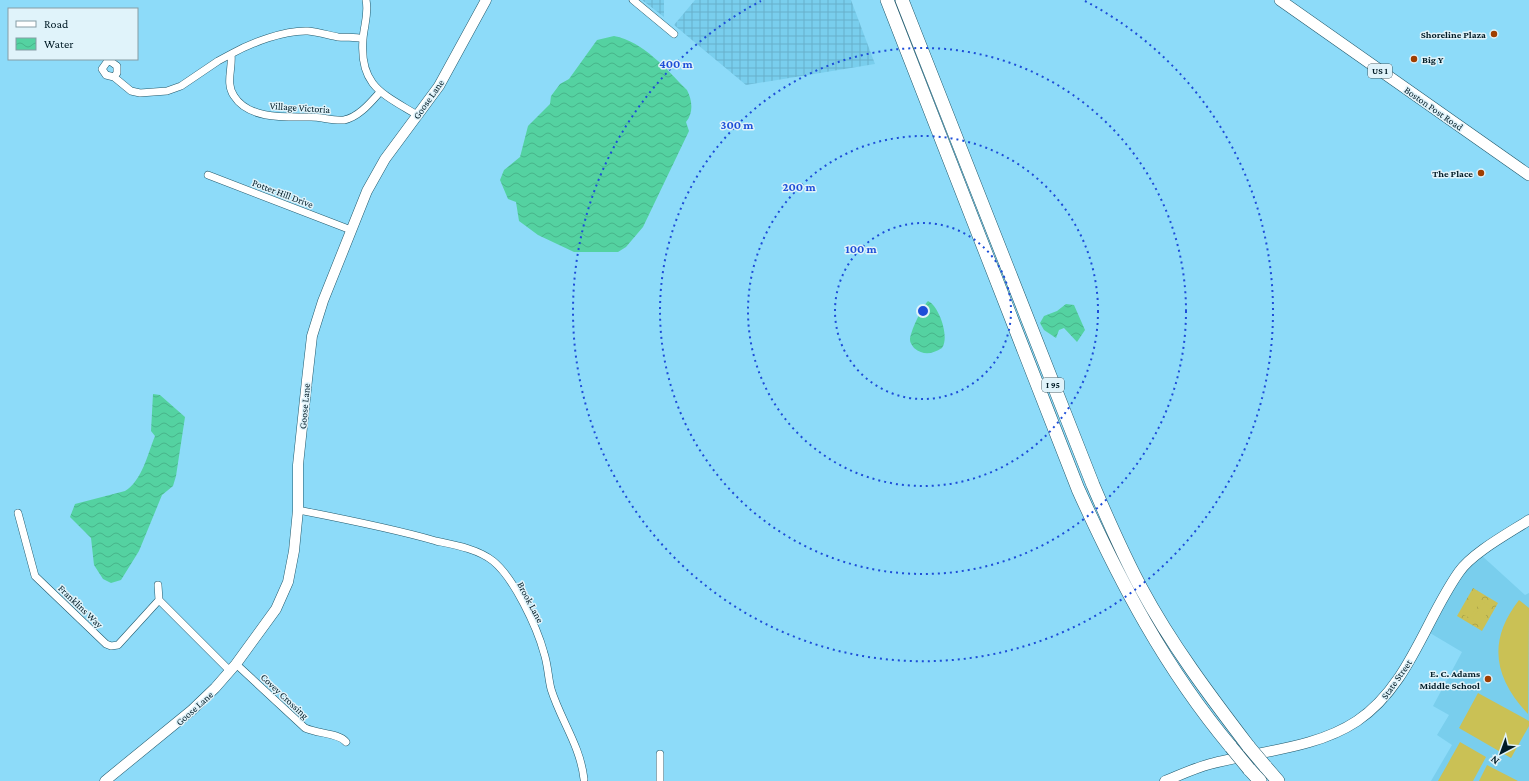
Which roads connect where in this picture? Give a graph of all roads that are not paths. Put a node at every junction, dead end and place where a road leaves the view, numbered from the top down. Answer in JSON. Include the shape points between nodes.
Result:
{"nodes":[{"id":1,"x":366,"y":0,"type":"edge"},
{"id":2,"x":486,"y":0,"type":"edge"},
{"id":3,"x":633,"y":0,"type":"edge"},
{"id":4,"x":886,"y":0,"type":"edge"},
{"id":5,"x":902,"y":0,"type":"edge"},
{"id":6,"x":1280,"y":0,"type":"edge"},
{"id":7,"x":674,"y":34,"type":"dead end"},
{"id":8,"x":363,"y":39,"type":"junction"},
{"id":9,"x":231,"y":54,"type":"junction"},
{"id":10,"x":114,"y":77,"type":"dead end"},
{"id":11,"x":380,"y":92,"type":"junction"},
{"id":12,"x":418,"y":115,"type":"junction"},
{"id":13,"x":208,"y":175,"type":"dead end"},
{"id":14,"x":1529,"y":175,"type":"edge"},
{"id":15,"x":351,"y":230,"type":"junction"},
{"id":16,"x":298,"y":510,"type":"junction"},
{"id":17,"x":18,"y":513,"type":"dead end"},
{"id":18,"x":1529,"y":520,"type":"edge"},
{"id":19,"x":158,"y":585,"type":"dead end"},
{"id":20,"x":159,"y":600,"type":"junction"},
{"id":21,"x":233,"y":668,"type":"junction"},
{"id":22,"x":346,"y":742,"type":"dead end"},
{"id":23,"x":660,"y":754,"type":"dead end"},
{"id":24,"x":584,"y":779,"type":"dead end"},
{"id":25,"x":105,"y":781,"type":"edge"},
{"id":26,"x":660,"y":781,"type":"edge"},
{"id":27,"x":1165,"y":781,"type":"edge"},
{"id":28,"x":1260,"y":781,"type":"edge"},
{"id":29,"x":1278,"y":781,"type":"edge"}],
"edges":[{"from":1,"to":8,"type":"street","via":[[368,10]]},
{"from":2,"to":12,"type":"street","name":"Goose Lane","via":[[440,86]]},
{"from":3,"to":7,"type":"street"},
{"from":4,"to":28,"type":"highway","number":"I 95","bridge":true,"via":[[1073,475],[1108,556],[1138,613],[1173,669],[1210,722]]},
{"from":5,"to":29,"type":"highway","number":"I 95","bridge":true,"via":[[1116,538],[1141,588],[1175,645],[1207,692]]},
{"from":6,"to":14,"type":"main road","name":"Boston Post Road","number":"US 1"},
{"from":8,"to":9,"type":"street","via":[[307,31],[262,40]]},
{"from":8,"to":11,"type":"street","via":[[363,63],[368,78]]},
{"from":9,"to":10,"type":"street","via":[[181,86],[167,91],[131,91]]},
{"from":9,"to":11,"type":"street","name":"Village Victoria","via":[[230,82],[234,96],[239,103],[251,110],[275,117],[345,120],[358,113]]},
{"from":11,"to":12,"type":"street"},
{"from":12,"to":15,"type":"street","name":"Goose Lane","via":[[385,159],[367,191]]},
{"from":13,"to":15,"type":"street","name":"Potter Hill Drive"},
{"from":15,"to":16,"type":"street","name":"Goose Lane","via":[[322,301],[312,336],[298,465]]},
{"from":16,"to":21,"type":"street","name":"Goose Lane","via":[[288,582],[276,609]]},
{"from":16,"to":24,"type":"street","name":"Brook Lane","via":[[456,546],[475,552],[493,562],[515,588],[530,617],[544,654],[558,710],[582,760]]},
{"from":17,"to":20,"type":"street","name":"Franklins Way","via":[[35,576],[106,644],[118,646]]},
{"from":18,"to":27,"type":"street","name":"State Street","via":[[1471,558],[1459,571],[1415,651],[1385,696],[1358,720],[1341,730],[1286,749],[1210,764]]},
{"from":19,"to":20,"type":"street"},
{"from":20,"to":21,"type":"street"},
{"from":21,"to":22,"type":"street","name":"Covey Crossing","via":[[304,728],[315,733],[342,737]]},
{"from":21,"to":25,"type":"street","name":"Goose Lane","via":[[192,710]]},
{"from":23,"to":26,"type":"street"}]}
